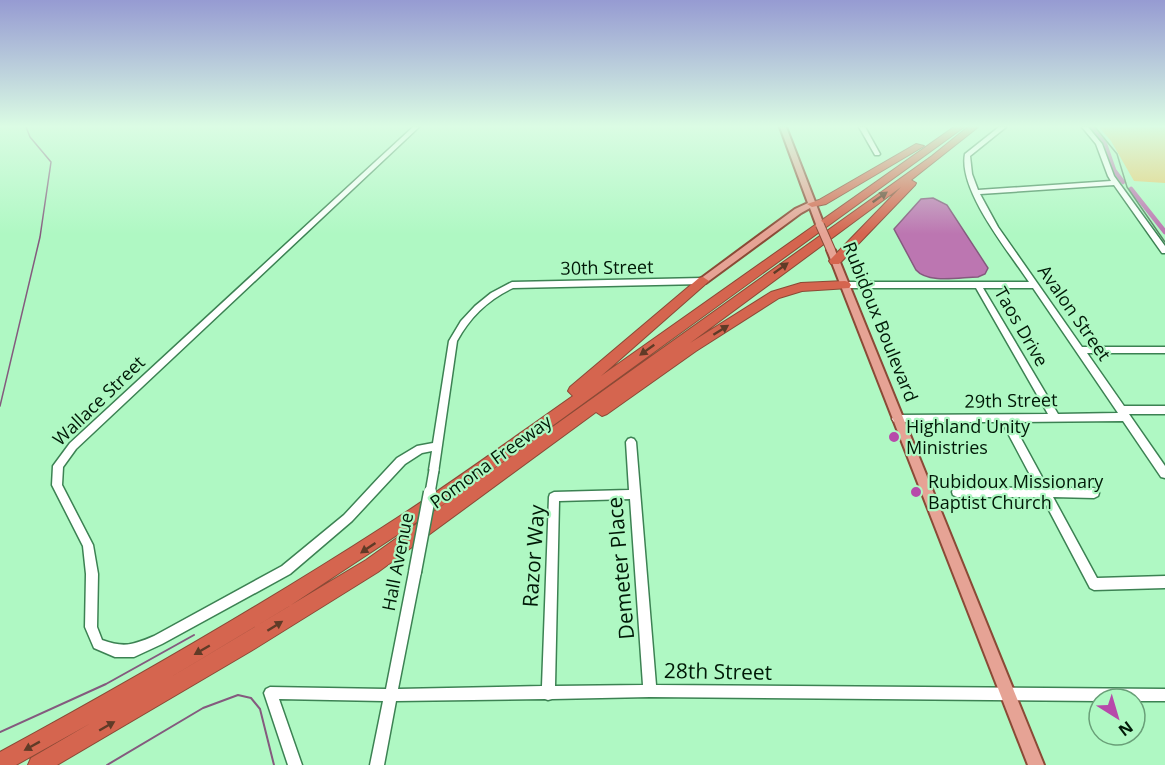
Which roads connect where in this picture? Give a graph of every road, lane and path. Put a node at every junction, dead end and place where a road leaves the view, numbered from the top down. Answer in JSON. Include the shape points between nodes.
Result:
{"nodes":[{"id":1,"x":378,"y":163,"type":"edge"},
{"id":2,"x":796,"y":163,"type":"edge"},
{"id":3,"x":890,"y":163,"type":"edge"},
{"id":4,"x":910,"y":163,"type":"edge"},
{"id":5,"x":929,"y":163,"type":"edge"},
{"id":6,"x":932,"y":163,"type":"edge"},
{"id":7,"x":967,"y":163,"type":"edge"},
{"id":8,"x":1104,"y":163,"type":"edge"},
{"id":9,"x":1116,"y":183,"type":"junction"},
{"id":10,"x":975,"y":192,"type":"junction"},
{"id":11,"x":814,"y":209,"type":"junction"},
{"id":12,"x":1165,"y":251,"type":"edge"},
{"id":13,"x":833,"y":256,"type":"junction"},
{"id":14,"x":703,"y":281,"type":"junction"},
{"id":15,"x":512,"y":285,"type":"joint"},
{"id":16,"x":845,"y":285,"type":"junction"},
{"id":17,"x":978,"y":285,"type":"junction"},
{"id":18,"x":1034,"y":285,"type":"junction"},
{"id":19,"x":1080,"y":350,"type":"junction"},
{"id":20,"x":1165,"y":350,"type":"edge"},
{"id":21,"x":1165,"y":410,"type":"edge"},
{"id":22,"x":1123,"y":413,"type":"junction"},
{"id":23,"x":1054,"y":417,"type":"junction"},
{"id":24,"x":1005,"y":418,"type":"junction"},
{"id":25,"x":897,"y":419,"type":"junction"},
{"id":26,"x":547,"y":440,"type":"junction"},
{"id":27,"x":631,"y":442,"type":"dead end"},
{"id":28,"x":437,"y":446,"type":"junction"},
{"id":29,"x":480,"y":468,"type":"junction"},
{"id":30,"x":1165,"y":474,"type":"edge"},
{"id":31,"x":957,"y":492,"type":"dead end"},
{"id":32,"x":1046,"y":493,"type":"junction"},
{"id":33,"x":1094,"y":493,"type":"dead end"},
{"id":34,"x":634,"y":494,"type":"junction"},
{"id":35,"x":1165,"y":582,"type":"edge"},
{"id":36,"x":650,"y":691,"type":"junction"},
{"id":37,"x":548,"y":694,"type":"junction"},
{"id":38,"x":390,"y":695,"type":"junction"},
{"id":39,"x":1008,"y":695,"type":"junction"},
{"id":40,"x":1165,"y":695,"type":"edge"},
{"id":41,"x":0,"y":763,"type":"edge"},
{"id":42,"x":38,"y":765,"type":"edge"},
{"id":43,"x":295,"y":765,"type":"edge"},
{"id":44,"x":377,"y":765,"type":"edge"},
{"id":45,"x":1036,"y":765,"type":"edge"}],
"edges":[{"from":1,"to":28,"type":"street","name":"Wallace Street","via":[[73,446],[58,466],[57,485],[88,545],[91,627],[98,644],[115,651],[134,651],[286,570],[348,518],[401,460],[420,449]]},
{"from":2,"to":11,"type":"main road","name":"Rubidoux Boulevard"},
{"from":3,"to":11,"type":"highway"},
{"from":4,"to":29,"type":"highway","name":"Pomona Freeway","one_way":true},
{"from":26,"to":5,"type":"highway","name":"Pomona Freeway","one_way":true},
{"from":6,"to":13,"type":"highway"},
{"from":7,"to":10,"type":"street","name":"Avalon Street"},
{"from":8,"to":9,"type":"street"},
{"from":9,"to":10,"type":"street"},
{"from":9,"to":12,"type":"street"},
{"from":10,"to":18,"type":"street","name":"Avalon Street"},
{"from":11,"to":13,"type":"main road","name":"Rubidoux Boulevard","bridge":true},
{"from":11,"to":14,"type":"main road","via":[[798,211]]},
{"from":13,"to":16,"type":"main road","name":"Rubidoux Boulevard"},
{"from":14,"to":15,"type":"street","name":"30th Street"},
{"from":14,"to":29,"type":"highway","via":[[616,358]]},
{"from":15,"to":28,"type":"street","name":"Hall Avenue","via":[[495,292],[461,325],[453,341]]},
{"from":16,"to":17,"type":"street"},
{"from":16,"to":25,"type":"main road","name":"Rubidoux Boulevard"},
{"from":26,"to":16,"type":"highway","one_way":true,"via":[[599,412],[775,295],[801,286]]},
{"from":17,"to":18,"type":"street"},
{"from":17,"to":23,"type":"street","name":"Taos Drive"},
{"from":18,"to":19,"type":"street","name":"Avalon Street"},
{"from":19,"to":20,"type":"street"},
{"from":19,"to":22,"type":"street","name":"Avalon Street"},
{"from":21,"to":22,"type":"street","name":"29th Street"},
{"from":22,"to":23,"type":"street","name":"29th Street"},
{"from":22,"to":30,"type":"street","name":"Avalon Street"},
{"from":23,"to":24,"type":"street","name":"29th Street"},
{"from":24,"to":25,"type":"street","name":"29th Street"},
{"from":24,"to":32,"type":"street"},
{"from":25,"to":39,"type":"main road","name":"Rubidoux Boulevard"},
{"from":42,"to":26,"type":"highway","name":"Pomona Freeway","one_way":true,"via":[[372,566]]},
{"from":27,"to":34,"type":"street","name":"Demeter Place"},
{"from":28,"to":38,"type":"street","name":"Hall Avenue","bridge":true},
{"from":29,"to":41,"type":"highway","name":"Pomona Freeway","one_way":true,"via":[[364,550],[239,628]]},
{"from":31,"to":32,"type":"street"},
{"from":32,"to":33,"type":"street"},
{"from":32,"to":35,"type":"street","via":[[1094,584]]},
{"from":34,"to":36,"type":"street","name":"Demeter Place"},
{"from":34,"to":37,"type":"street","name":"Razor Way","via":[[554,497]]},
{"from":36,"to":37,"type":"street","name":"28th Street"},
{"from":36,"to":39,"type":"street","name":"28th Street"},
{"from":37,"to":38,"type":"street","name":"28th Street"},
{"from":38,"to":43,"type":"street","name":"28th Street","via":[[270,693]]},
{"from":38,"to":44,"type":"street","name":"Hall Avenue"},
{"from":39,"to":40,"type":"street","name":"28th Street"},
{"from":39,"to":45,"type":"main road","name":"Rubidoux Boulevard"}]}
